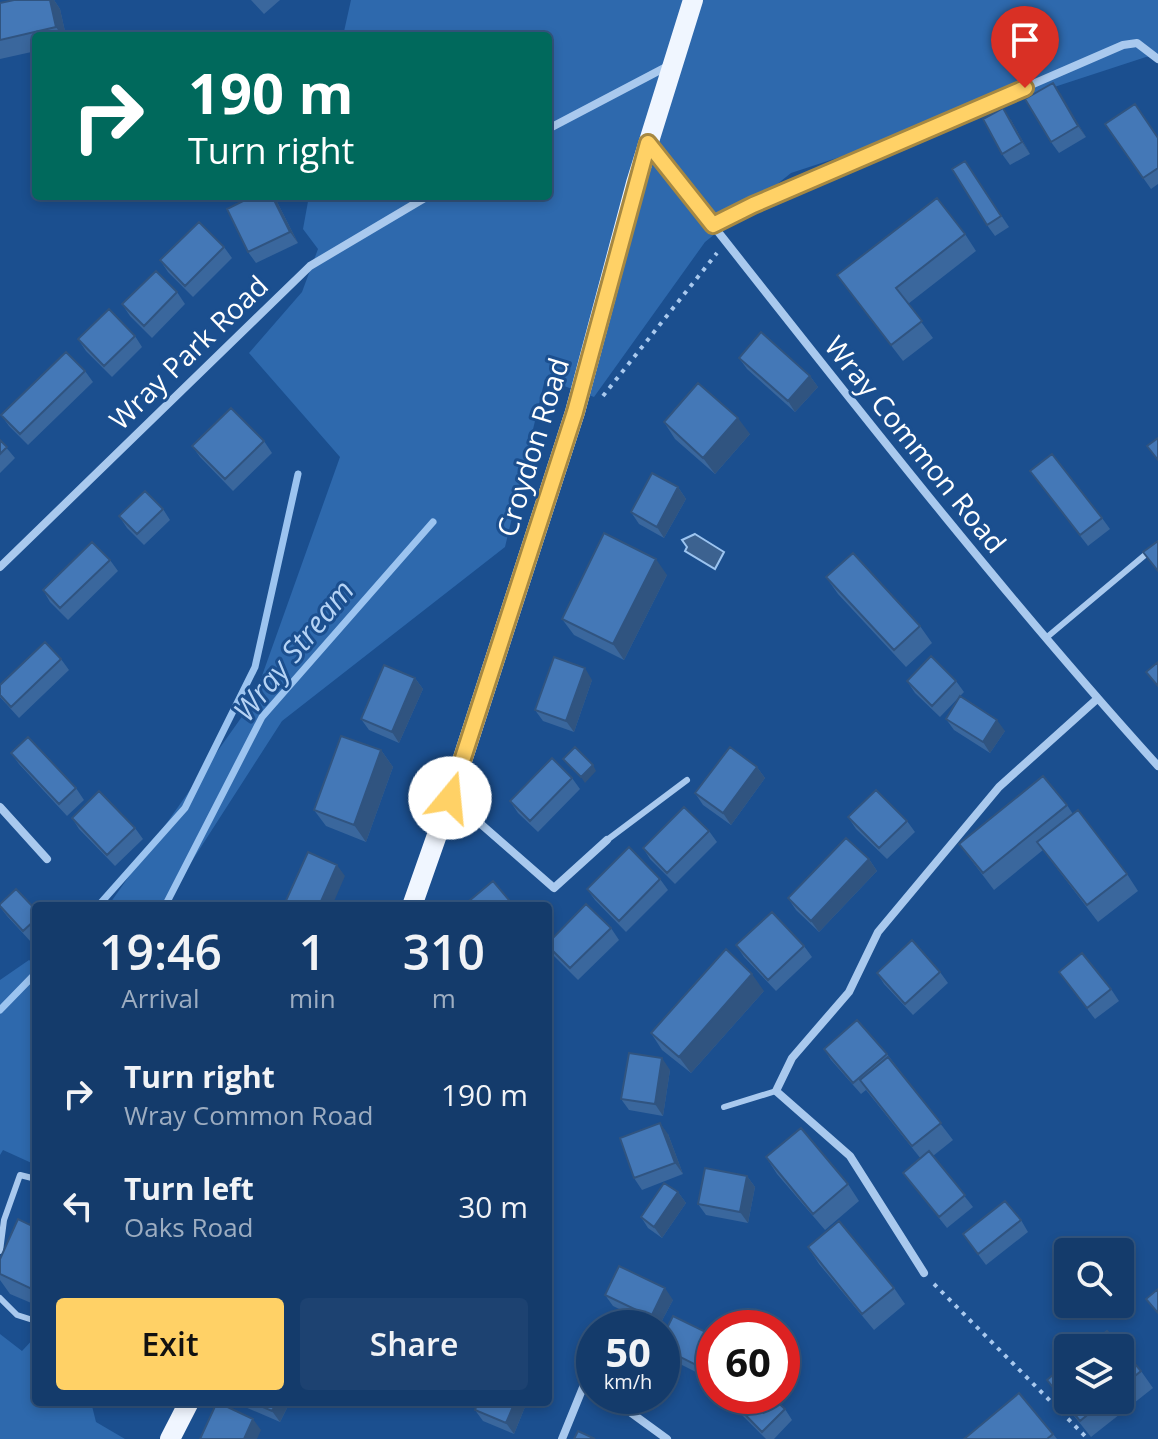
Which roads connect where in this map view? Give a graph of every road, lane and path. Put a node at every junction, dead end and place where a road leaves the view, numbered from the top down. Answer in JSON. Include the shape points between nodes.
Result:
{"nodes":[{"id":1,"x":693,"y":0,"type":"edge"},
{"id":2,"x":1158,"y":59,"type":"edge"},
{"id":3,"x":673,"y":64,"type":"junction"},
{"id":4,"x":552,"y":127,"type":"edge"},
{"id":5,"x":648,"y":143,"type":"junction"},
{"id":6,"x":421,"y":200,"type":"edge"},
{"id":7,"x":713,"y":225,"type":"junction"},
{"id":8,"x":726,"y":242,"type":"junction"},
{"id":9,"x":575,"y":412,"type":"junction"},
{"id":10,"x":1158,"y":544,"type":"edge"},
{"id":11,"x":0,"y":567,"type":"edge"},
{"id":12,"x":1046,"y":638,"type":"junction"},
{"id":13,"x":1097,"y":699,"type":"junction"},
{"id":14,"x":1158,"y":766,"type":"edge"},
{"id":15,"x":687,"y":780,"type":"dead end"},
{"id":16,"x":450,"y":798,"type":"junction"},
{"id":17,"x":0,"y":807,"type":"edge"},
{"id":18,"x":607,"y":840,"type":"joint"},
{"id":19,"x":47,"y":859,"type":"dead end"},
{"id":20,"x":413,"y":902,"type":"edge"},
{"id":21,"x":776,"y":1091,"type":"junction"},
{"id":22,"x":724,"y":1107,"type":"dead end"},
{"id":23,"x":32,"y":1178,"type":"edge"},
{"id":24,"x":0,"y":1251,"type":"edge"},
{"id":25,"x":924,"y":1273,"type":"joint"},
{"id":26,"x":0,"y":1298,"type":"edge"},
{"id":27,"x":32,"y":1320,"type":"edge"},
{"id":28,"x":187,"y":1406,"type":"edge"},
{"id":29,"x":576,"y":1411,"type":"edge"},
{"id":30,"x":633,"y":1414,"type":"edge"},
{"id":31,"x":170,"y":1439,"type":"edge"},
{"id":32,"x":562,"y":1439,"type":"edge"},
{"id":33,"x":667,"y":1439,"type":"edge"},
{"id":34,"x":1088,"y":1439,"type":"edge"}],
"edges":[{"from":1,"to":3,"type":"main road","name":"Croydon Road"},
{"from":2,"to":7,"type":"street","via":[[1145,46],[1131,42]]},
{"from":3,"to":4,"type":"street"},
{"from":3,"to":5,"type":"main road","name":"Croydon Road"},
{"from":5,"to":7,"type":"street","name":"Wray Common Road"},
{"from":5,"to":9,"type":"main road","name":"Croydon Road"},
{"from":6,"to":11,"type":"street","name":"Wray Park Road","via":[[310,266]]},
{"from":7,"to":8,"type":"street","name":"Wray Common Road"},
{"from":8,"to":9,"type":"path","via":[[593,409]]},
{"from":8,"to":12,"type":"street","name":"Wray Common Road"},
{"from":9,"to":16,"type":"main road","name":"Croydon Road"},
{"from":10,"to":12,"type":"lane"},
{"from":12,"to":13,"type":"street","name":"Wray Common Road"},
{"from":13,"to":14,"type":"street","name":"Wray Common Road"},
{"from":13,"to":21,"type":"street","via":[[999,787],[888,919],[849,992],[792,1058]]},
{"from":15,"to":18,"type":"lane"},
{"from":16,"to":18,"type":"street","via":[[554,888]]},
{"from":16,"to":20,"type":"main road","name":"Croydon Road"},
{"from":17,"to":19,"type":"street"},
{"from":21,"to":22,"type":"lane"},
{"from":21,"to":25,"type":"street","via":[[850,1156]]},
{"from":23,"to":24,"type":"lane","via":[[20,1175],[4,1220]]},
{"from":25,"to":34,"type":"path"},
{"from":26,"to":27,"type":"lane","via":[[17,1315]]},
{"from":28,"to":31,"type":"main road"},
{"from":29,"to":32,"type":"street"},
{"from":30,"to":33,"type":"street"}]}
